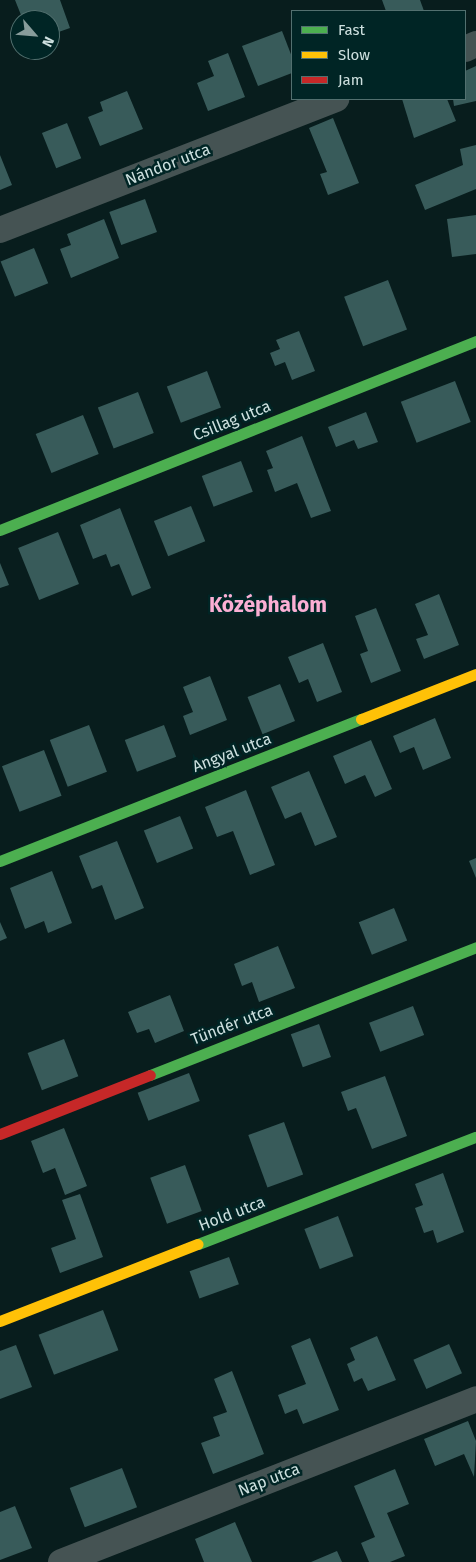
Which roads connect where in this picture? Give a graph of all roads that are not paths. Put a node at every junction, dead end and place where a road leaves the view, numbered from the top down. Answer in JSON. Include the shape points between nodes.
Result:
{"nodes":[{"id":1,"x":333,"y":100,"type":"edge"},
{"id":2,"x":0,"y":230,"type":"edge"},
{"id":3,"x":476,"y":341,"type":"edge"},
{"id":4,"x":0,"y":530,"type":"edge"},
{"id":5,"x":476,"y":674,"type":"edge"},
{"id":6,"x":0,"y":861,"type":"edge"},
{"id":7,"x":476,"y":947,"type":"edge"},
{"id":8,"x":0,"y":1134,"type":"edge"},
{"id":9,"x":476,"y":1136,"type":"edge"},
{"id":10,"x":0,"y":1321,"type":"edge"},
{"id":11,"x":476,"y":1399,"type":"edge"},
{"id":12,"x":61,"y":1562,"type":"edge"}],
"edges":[{"from":1,"to":2,"type":"street","name":"Nándor utca"},
{"from":3,"to":4,"type":"street","name":"Csillag utca"},
{"from":5,"to":6,"type":"street","name":"Angyal utca"},
{"from":7,"to":8,"type":"street","name":"Tündér utca"},
{"from":9,"to":10,"type":"street","name":"Hold utca"},
{"from":11,"to":12,"type":"street","name":"Nap utca"}]}
